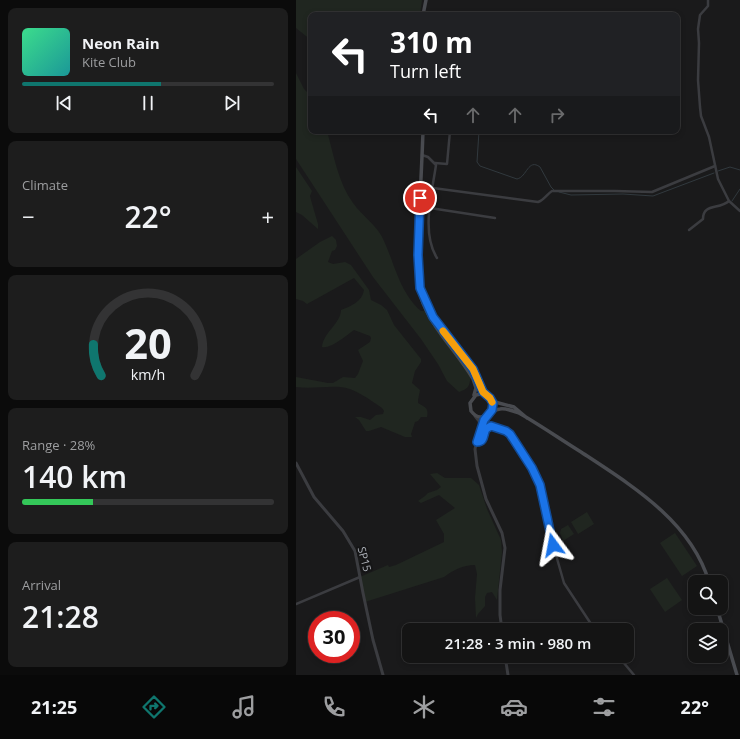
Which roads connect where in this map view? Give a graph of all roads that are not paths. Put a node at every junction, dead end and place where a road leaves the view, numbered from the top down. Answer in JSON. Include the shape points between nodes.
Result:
{"nodes":[{"id":1,"x":708,"y":0,"type":"edge"},
{"id":2,"x":423,"y":134,"type":"edge"},
{"id":3,"x":450,"y":134,"type":"edge"},
{"id":4,"x":422,"y":155,"type":"junction"},
{"id":5,"x":435,"y":163,"type":"junction"},
{"id":6,"x":715,"y":166,"type":"junction"},
{"id":7,"x":433,"y":188,"type":"junction"},
{"id":8,"x":729,"y":200,"type":"junction"},
{"id":9,"x":430,"y":208,"type":"junction"},
{"id":10,"x":740,"y":211,"type":"edge"},
{"id":11,"x":495,"y":218,"type":"dead end"},
{"id":12,"x":689,"y":230,"type":"dead end"},
{"id":13,"x":437,"y":258,"type":"dead end"},
{"id":14,"x":420,"y":288,"type":"junction"},
{"id":15,"x":485,"y":394,"type":"junction"},
{"id":16,"x":474,"y":396,"type":"junction"},
{"id":17,"x":492,"y":401,"type":"junction"},
{"id":18,"x":491,"y":412,"type":"junction"},
{"id":19,"x":474,"y":414,"type":"junction"},
{"id":20,"x":487,"y":416,"type":"junction"},
{"id":21,"x":527,"y":418,"type":"junction"},
{"id":22,"x":478,"y":437,"type":"junction"},
{"id":23,"x":477,"y":442,"type":"junction"},
{"id":24,"x":296,"y":463,"type":"edge"},
{"id":25,"x":708,"y":575,"type":"edge"},
{"id":26,"x":360,"y":577,"type":"junction"},
{"id":27,"x":296,"y":604,"type":"edge"},
{"id":28,"x":719,"y":615,"type":"edge"},
{"id":29,"x":501,"y":623,"type":"edge"},
{"id":30,"x":590,"y":623,"type":"edge"},
{"id":31,"x":506,"y":663,"type":"edge"},
{"id":32,"x":624,"y":663,"type":"edge"},
{"id":33,"x":383,"y":675,"type":"edge"},
{"id":34,"x":508,"y":675,"type":"edge"},
{"id":35,"x":634,"y":675,"type":"edge"},
{"id":36,"x":737,"y":675,"type":"edge"}],
"edges":[{"from":1,"to":6,"type":"street","via":[[708,6],[700,15],[698,29],[698,80],[701,116],[710,137]]},
{"from":2,"to":4,"type":"main road"},
{"from":3,"to":5,"type":"street","via":[[447,164]]},
{"from":4,"to":5,"type":"street"},
{"from":4,"to":14,"type":"main road","via":[[418,255]]},
{"from":5,"to":7,"type":"street"},
{"from":6,"to":7,"type":"street","via":[[652,192],[554,191],[538,202]]},
{"from":6,"to":8,"type":"street","via":[[718,179]]},
{"from":7,"to":9,"type":"street"},
{"from":8,"to":10,"type":"street"},
{"from":8,"to":12,"type":"street","via":[[722,206],[706,209],[703,219]]},
{"from":9,"to":11,"type":"street"},
{"from":9,"to":13,"type":"street","via":[[429,235],[432,250]]},
{"from":14,"to":15,"type":"main road","via":[[433,317],[473,369]]},
{"from":14,"to":16,"type":"main road","via":[[431,319],[473,380],[476,388]]},
{"from":15,"to":16,"type":"main road"},
{"from":15,"to":17,"type":"main road"},
{"from":16,"to":19,"type":"main road","via":[[470,405],[470,410]]},
{"from":17,"to":18,"type":"main road"},
{"from":17,"to":21,"type":"main road","via":[[514,407]]},
{"from":18,"to":20,"type":"main road"},
{"from":18,"to":21,"type":"main road","via":[[507,409]]},
{"from":19,"to":20,"type":"main road","via":[[480,417]]},
{"from":19,"to":22,"type":"street","via":[[480,423]]},
{"from":20,"to":22,"type":"street"},
{"from":21,"to":25,"type":"main road","via":[[617,476],[661,510],[688,540]]},
{"from":22,"to":23,"type":"street"},
{"from":23,"to":29,"type":"street","via":[[477,466],[486,499],[502,533],[505,548],[500,590]]},
{"from":23,"to":30,"type":"street","via":[[483,440],[489,426],[497,427],[510,434],[532,468],[543,495],[550,534],[564,582]]},
{"from":24,"to":26,"type":"street","name":"SP15","via":[[314,497],[356,551]]},
{"from":26,"to":27,"type":"street"},
{"from":26,"to":33,"type":"street","name":"SP15"},
{"from":28,"to":36,"type":"main road"},
{"from":31,"to":34,"type":"street"},
{"from":32,"to":35,"type":"street"}]}
